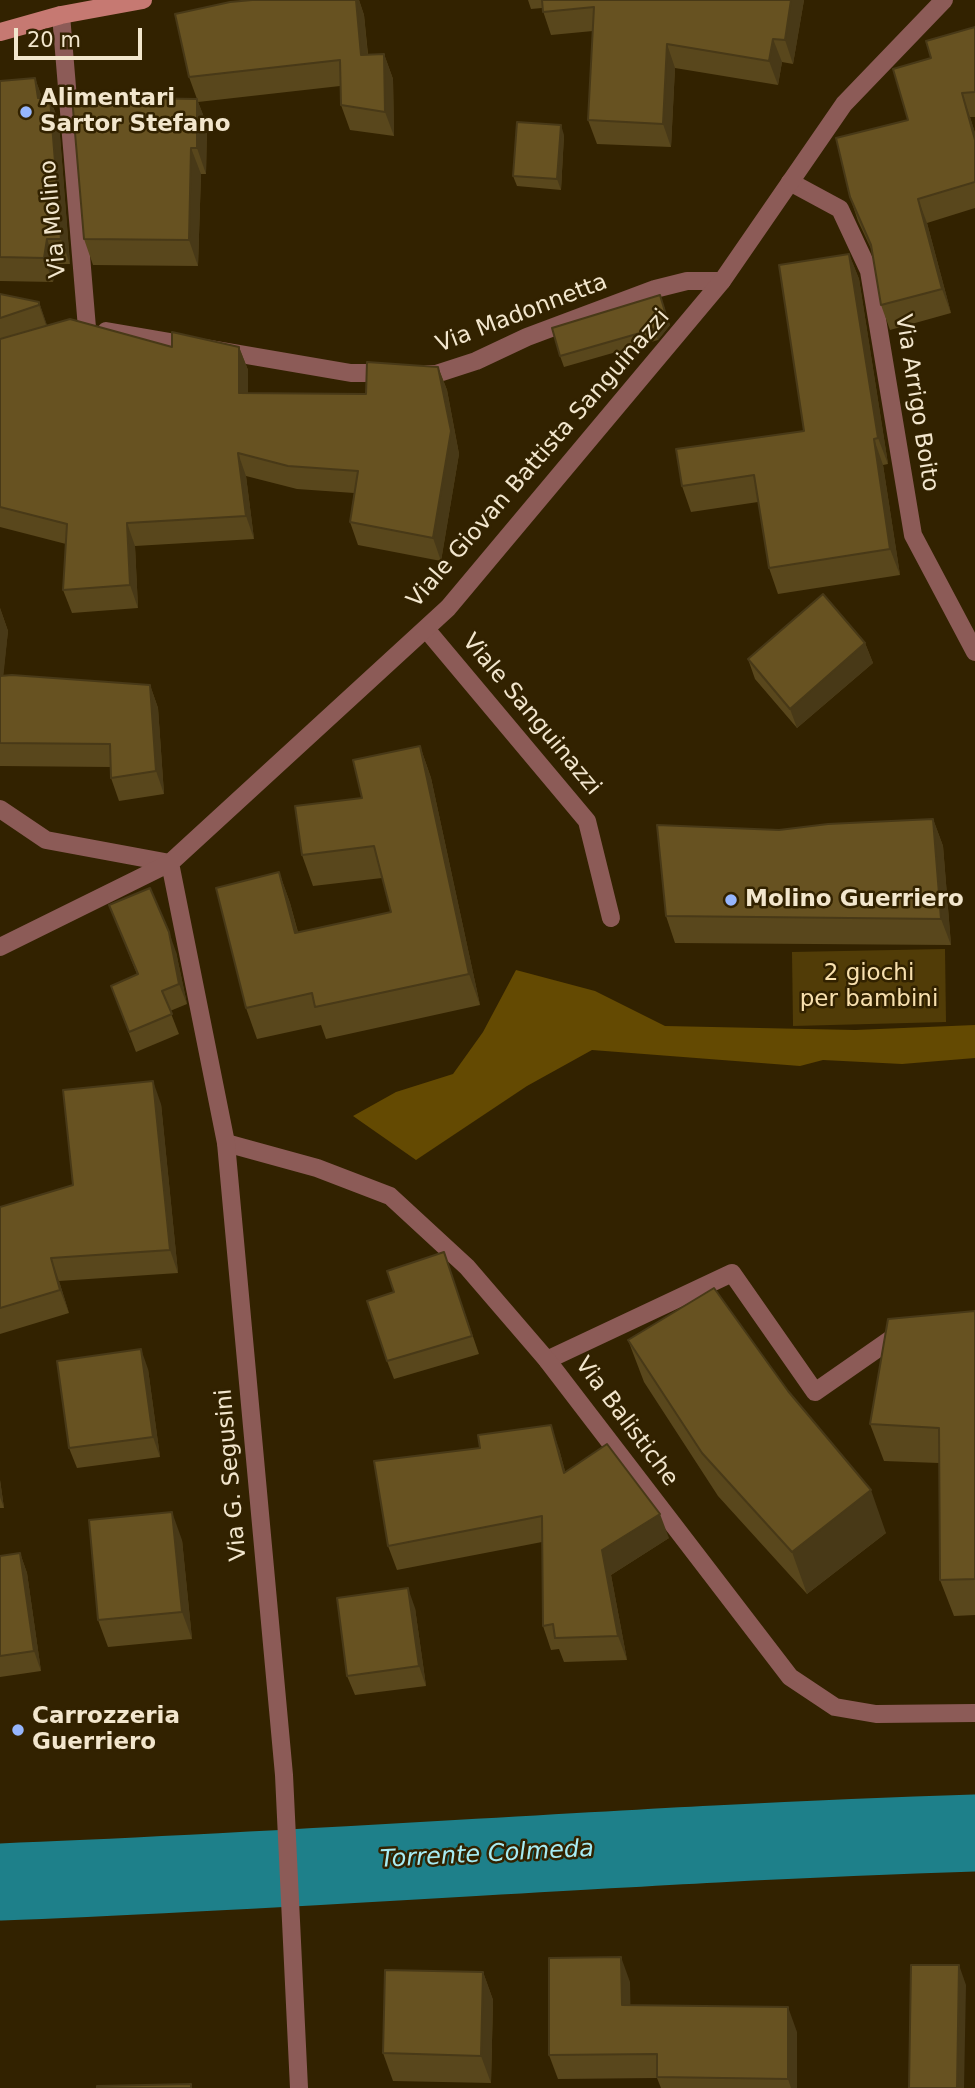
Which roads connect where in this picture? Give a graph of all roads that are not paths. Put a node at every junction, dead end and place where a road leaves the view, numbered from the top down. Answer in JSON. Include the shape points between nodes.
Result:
{"nodes":[{"id":1,"x":143,"y":0,"type":"edge"},
{"id":2,"x":944,"y":0,"type":"edge"},
{"id":3,"x":61,"y":15,"type":"junction"},
{"id":4,"x":0,"y":32,"type":"edge"},
{"id":5,"x":790,"y":182,"type":"junction"},
{"id":6,"x":722,"y":281,"type":"junction"},
{"id":7,"x":87,"y":328,"type":"junction"},
{"id":8,"x":50,"y":339,"type":"edge"},
{"id":9,"x":426,"y":629,"type":"junction"},
{"id":10,"x":975,"y":652,"type":"edge"},
{"id":11,"x":0,"y":809,"type":"edge"},
{"id":12,"x":170,"y":863,"type":"junction"},
{"id":13,"x":611,"y":918,"type":"dead end"},
{"id":14,"x":0,"y":947,"type":"edge"},
{"id":15,"x":226,"y":1143,"type":"junction"},
{"id":16,"x":894,"y":1337,"type":"edge"},
{"id":17,"x":547,"y":1360,"type":"junction"},
{"id":18,"x":975,"y":1713,"type":"edge"},
{"id":19,"x":299,"y":2088,"type":"edge"}],
"edges":[{"from":1,"to":3,"type":"main road"},
{"from":2,"to":5,"type":"street","name":"Viale Giovan Battista Sanguinazzi","via":[[844,104]]},
{"from":3,"to":4,"type":"main road"},
{"from":3,"to":7,"type":"street","name":"Via Molino"},
{"from":5,"to":6,"type":"street","name":"Viale Giovan Battista Sanguinazzi"},
{"from":5,"to":10,"type":"street","name":"Via Arrigo Boito","via":[[840,209],[869,271],[913,535]]},
{"from":6,"to":7,"type":"street","name":"Via Madonnetta","via":[[687,281],[654,289],[436,374],[351,373]]},
{"from":6,"to":9,"type":"street","name":"Viale Giovan Battista Sanguinazzi"},
{"from":7,"to":8,"type":"street"},
{"from":9,"to":12,"type":"street","name":"Viale Giovan Battista Sanguinazzi"},
{"from":9,"to":13,"type":"street","name":"Viale Sanguinazzi","via":[[587,821]]},
{"from":11,"to":12,"type":"street","via":[[46,840]]},
{"from":12,"to":14,"type":"street","name":"Viale Giovan Battista Sanguinazzi"},
{"from":12,"to":15,"type":"street","name":"Via G. Segusini"},
{"from":15,"to":17,"type":"street","name":"Via Balistiche","via":[[317,1168],[390,1196],[467,1267]]},
{"from":15,"to":19,"type":"street","name":"Via G. Segusini","via":[[284,1775]]},
{"from":16,"to":17,"type":"street","via":[[815,1392],[732,1273]]},
{"from":17,"to":18,"type":"street","name":"Via Balistiche","via":[[790,1677],[835,1707],[876,1714]]}]}
